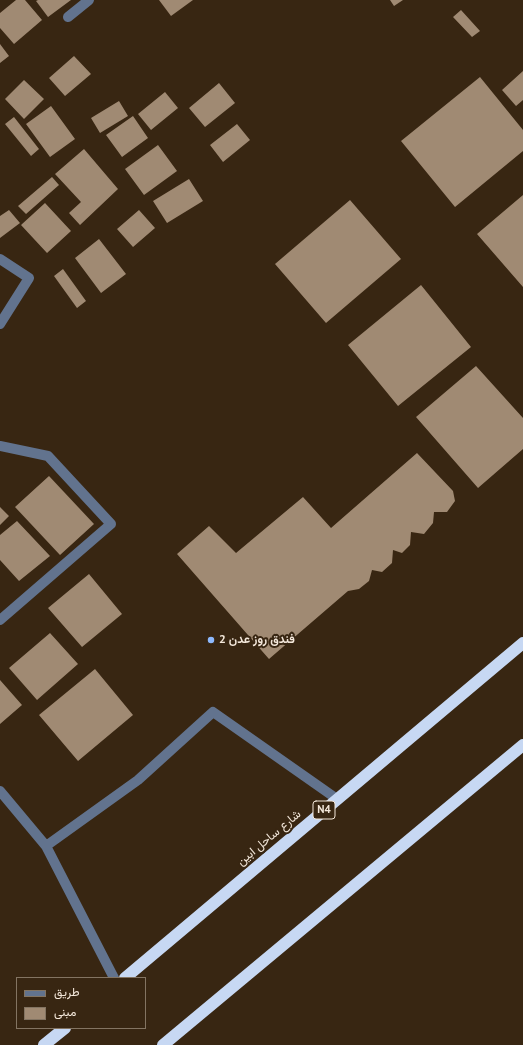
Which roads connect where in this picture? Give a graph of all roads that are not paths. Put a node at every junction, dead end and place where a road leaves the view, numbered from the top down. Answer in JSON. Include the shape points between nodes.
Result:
{"nodes":[{"id":1,"x":89,"y":0,"type":"edge"},
{"id":2,"x":68,"y":17,"type":"dead end"},
{"id":3,"x":0,"y":259,"type":"edge"},
{"id":4,"x":0,"y":324,"type":"edge"},
{"id":5,"x":0,"y":446,"type":"edge"},
{"id":6,"x":0,"y":620,"type":"edge"},
{"id":7,"x":523,"y":643,"type":"edge"},
{"id":8,"x":523,"y":745,"type":"edge"},
{"id":9,"x":0,"y":791,"type":"edge"},
{"id":10,"x":337,"y":799,"type":"junction"},
{"id":11,"x":46,"y":846,"type":"junction"},
{"id":12,"x":113,"y":977,"type":"edge"},
{"id":13,"x":126,"y":977,"type":"edge"},
{"id":14,"x":64,"y":1029,"type":"edge"},
{"id":15,"x":44,"y":1045,"type":"edge"},
{"id":16,"x":163,"y":1045,"type":"edge"}],
"edges":[{"from":1,"to":2,"type":"street"},
{"from":3,"to":4,"type":"street","via":[[30,278]]},
{"from":5,"to":6,"type":"street","via":[[48,456],[111,524]]},
{"from":7,"to":10,"type":"highway","name":"شارع ساحل ابين","number":"N4"},
{"from":8,"to":16,"type":"highway"},
{"from":9,"to":11,"type":"street"},
{"from":10,"to":11,"type":"street","via":[[213,712],[138,780]]},
{"from":10,"to":13,"type":"highway","name":"شارع ساحل ابين","number":"N4"},
{"from":11,"to":12,"type":"street"},
{"from":14,"to":15,"type":"highway"}]}
